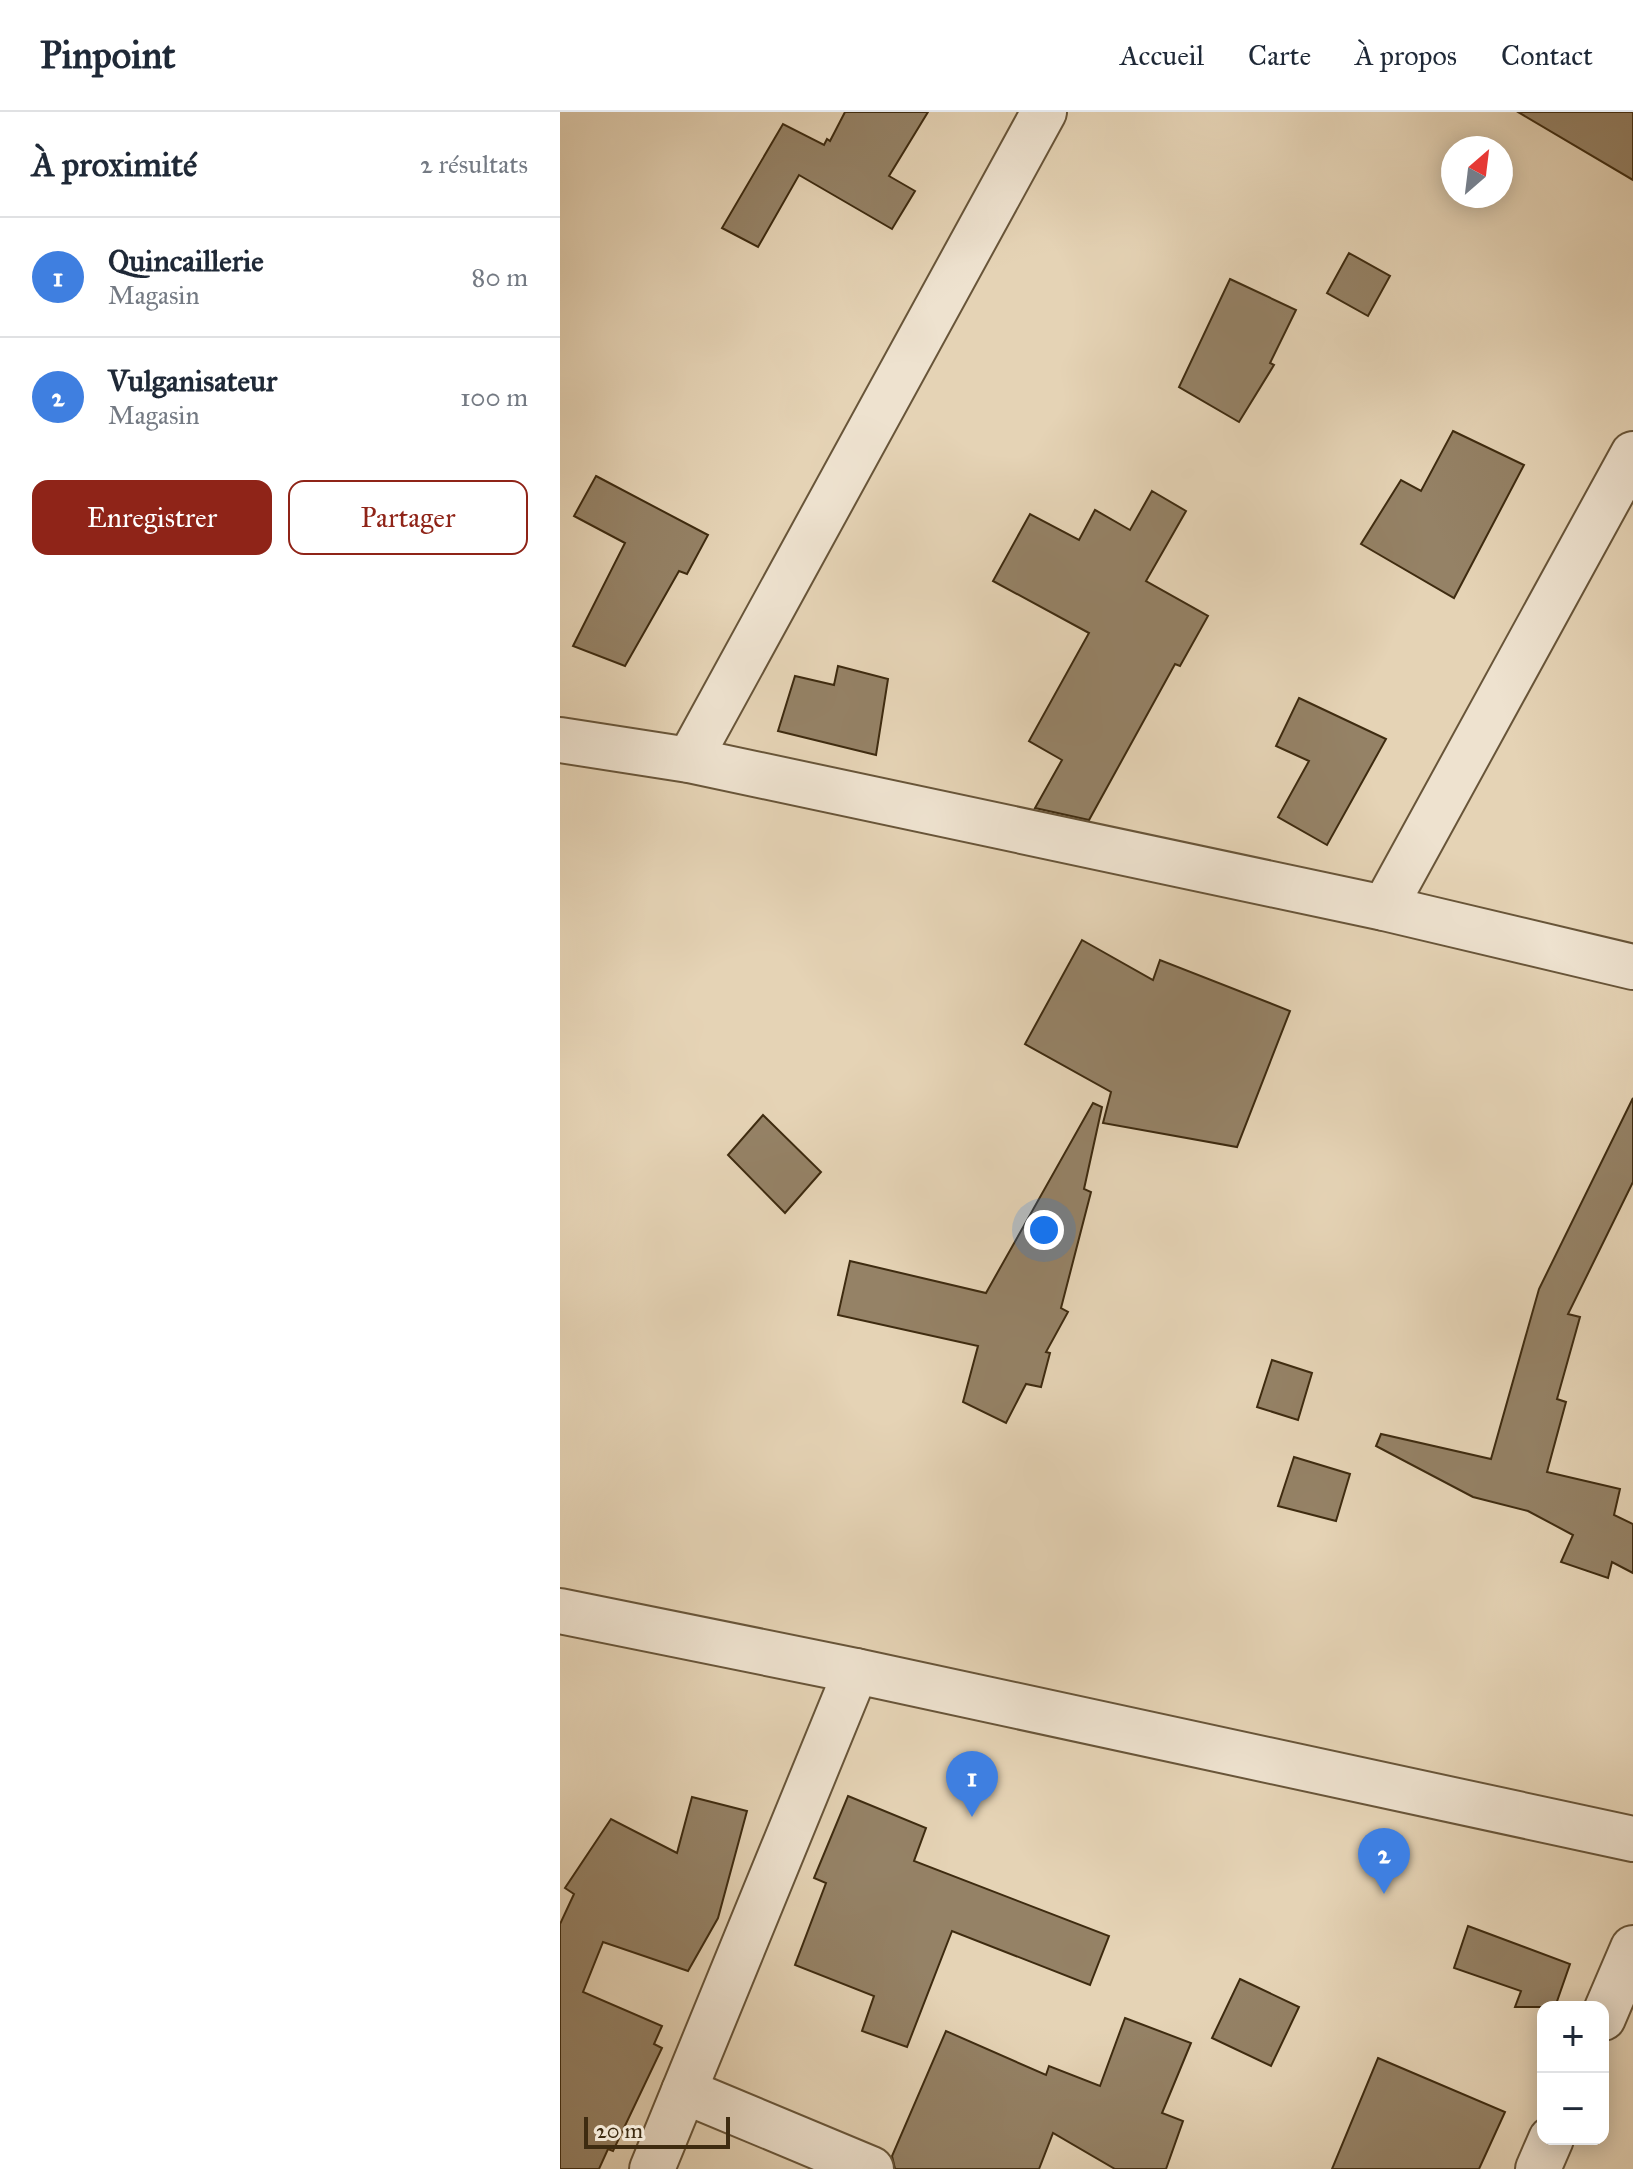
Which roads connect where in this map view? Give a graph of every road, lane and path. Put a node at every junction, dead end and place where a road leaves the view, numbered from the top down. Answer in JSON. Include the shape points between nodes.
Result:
{"nodes":[{"id":1,"x":1044,"y":112,"type":"edge"},
{"id":2,"x":1633,"y":454,"type":"edge"},
{"id":3,"x":560,"y":740,"type":"edge"},
{"id":4,"x":689,"y":760,"type":"junction"},
{"id":5,"x":1384,"y":908,"type":"junction"},
{"id":6,"x":1633,"y":967,"type":"edge"},
{"id":7,"x":560,"y":1611,"type":"edge"},
{"id":8,"x":856,"y":1671,"type":"junction"},
{"id":9,"x":1633,"y":1839,"type":"edge"},
{"id":10,"x":1633,"y":1948,"type":"edge"},
{"id":11,"x":1609,"y":2004,"type":"edge"},
{"id":12,"x":684,"y":2091,"type":"junction"},
{"id":13,"x":1548,"y":2145,"type":"edge"},
{"id":14,"x":652,"y":2169,"type":"edge"},
{"id":15,"x":871,"y":2169,"type":"edge"},
{"id":16,"x":1538,"y":2169,"type":"edge"}],
"edges":[{"from":1,"to":4,"type":"street"},
{"from":2,"to":5,"type":"street"},
{"from":3,"to":4,"type":"street"},
{"from":4,"to":5,"type":"street"},
{"from":5,"to":6,"type":"street"},
{"from":7,"to":8,"type":"street"},
{"from":8,"to":9,"type":"street"},
{"from":8,"to":12,"type":"street"},
{"from":10,"to":11,"type":"street"},
{"from":12,"to":14,"type":"street"},
{"from":12,"to":15,"type":"street"},
{"from":13,"to":16,"type":"street"}]}
